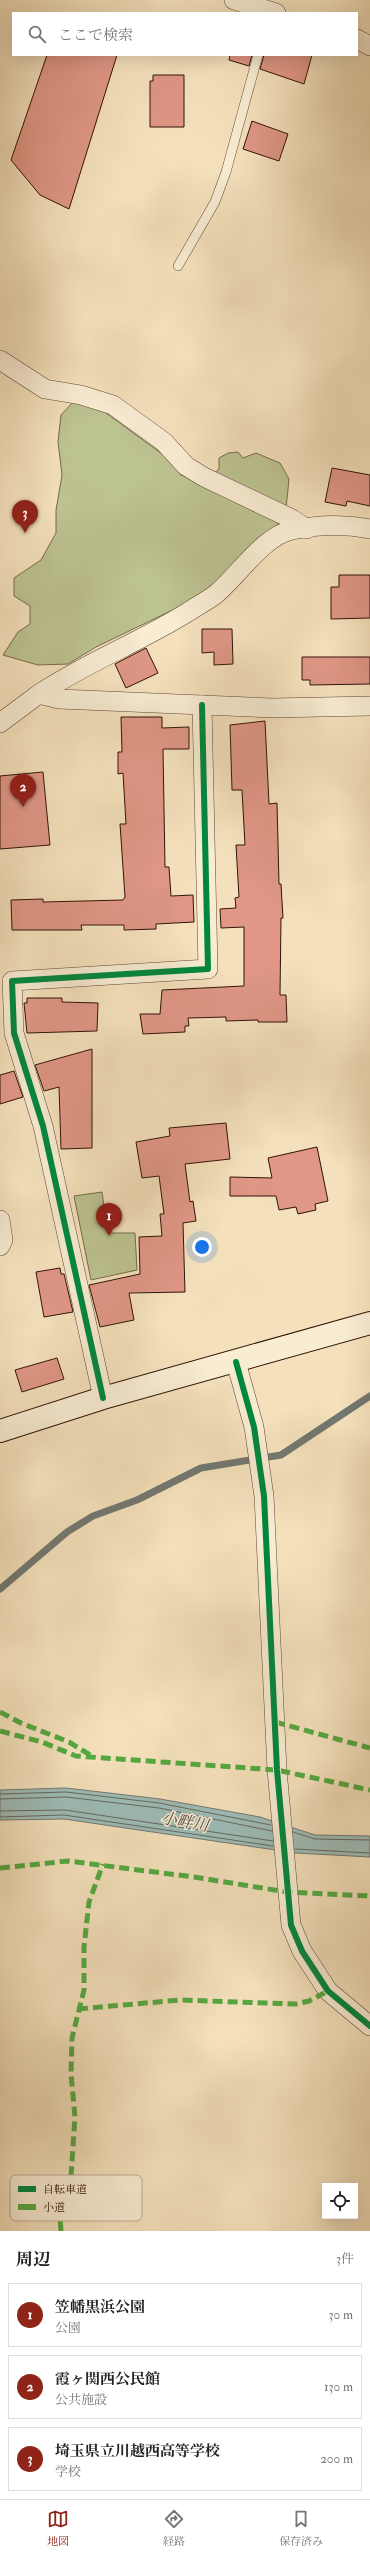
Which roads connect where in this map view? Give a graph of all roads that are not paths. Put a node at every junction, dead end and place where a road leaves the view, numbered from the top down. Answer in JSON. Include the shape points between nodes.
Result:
{"nodes":[{"id":1,"x":234,"y":0,"type":"edge"},
{"id":2,"x":271,"y":12,"type":"edge"},
{"id":3,"x":358,"y":40,"type":"edge"},
{"id":4,"x":370,"y":46,"type":"edge"},
{"id":5,"x":258,"y":56,"type":"edge"},
{"id":6,"x":178,"y":266,"type":"dead end"},
{"id":7,"x":0,"y":360,"type":"edge"},
{"id":8,"x":307,"y":529,"type":"junction"},
{"id":9,"x":370,"y":529,"type":"edge"},
{"id":10,"x":39,"y":694,"type":"junction"},
{"id":11,"x":202,"y":705,"type":"junction"},
{"id":12,"x":370,"y":706,"type":"edge"},
{"id":13,"x":0,"y":722,"type":"edge"},
{"id":14,"x":0,"y":1220,"type":"edge"},
{"id":15,"x":0,"y":1246,"type":"edge"},
{"id":16,"x":370,"y":1323,"type":"edge"},
{"id":17,"x":236,"y":1362,"type":"junction"},
{"id":18,"x":103,"y":1398,"type":"junction"},
{"id":19,"x":0,"y":1431,"type":"edge"},
{"id":20,"x":370,"y":2026,"type":"edge"}],
"edges":[{"from":1,"to":2,"type":"street"},
{"from":3,"to":4,"type":"street"},
{"from":5,"to":6,"type":"lane","via":[[217,196]]},
{"from":7,"to":8,"type":"street","via":[[45,390],[81,395],[113,405],[164,442],[186,466]]},
{"from":8,"to":9,"type":"street","via":[[329,526]]},
{"from":8,"to":10,"type":"street","via":[[291,530],[277,537],[216,594],[166,625],[65,677]]},
{"from":10,"to":11,"type":"street","via":[[59,699]]},
{"from":10,"to":13,"type":"street"},
{"from":11,"to":12,"type":"street","via":[[272,708]]},
{"from":11,"to":18,"type":"street","via":[[208,969],[12,982],[14,1033],[43,1126]]},
{"from":14,"to":15,"type":"street","via":[[3,1240]]},
{"from":16,"to":17,"type":"street"},
{"from":17,"to":18,"type":"street"},
{"from":17,"to":20,"type":"street","via":[[254,1427],[264,1496],[277,1770],[291,1925],[302,1951],[328,1991]]},
{"from":18,"to":19,"type":"street"}]}
